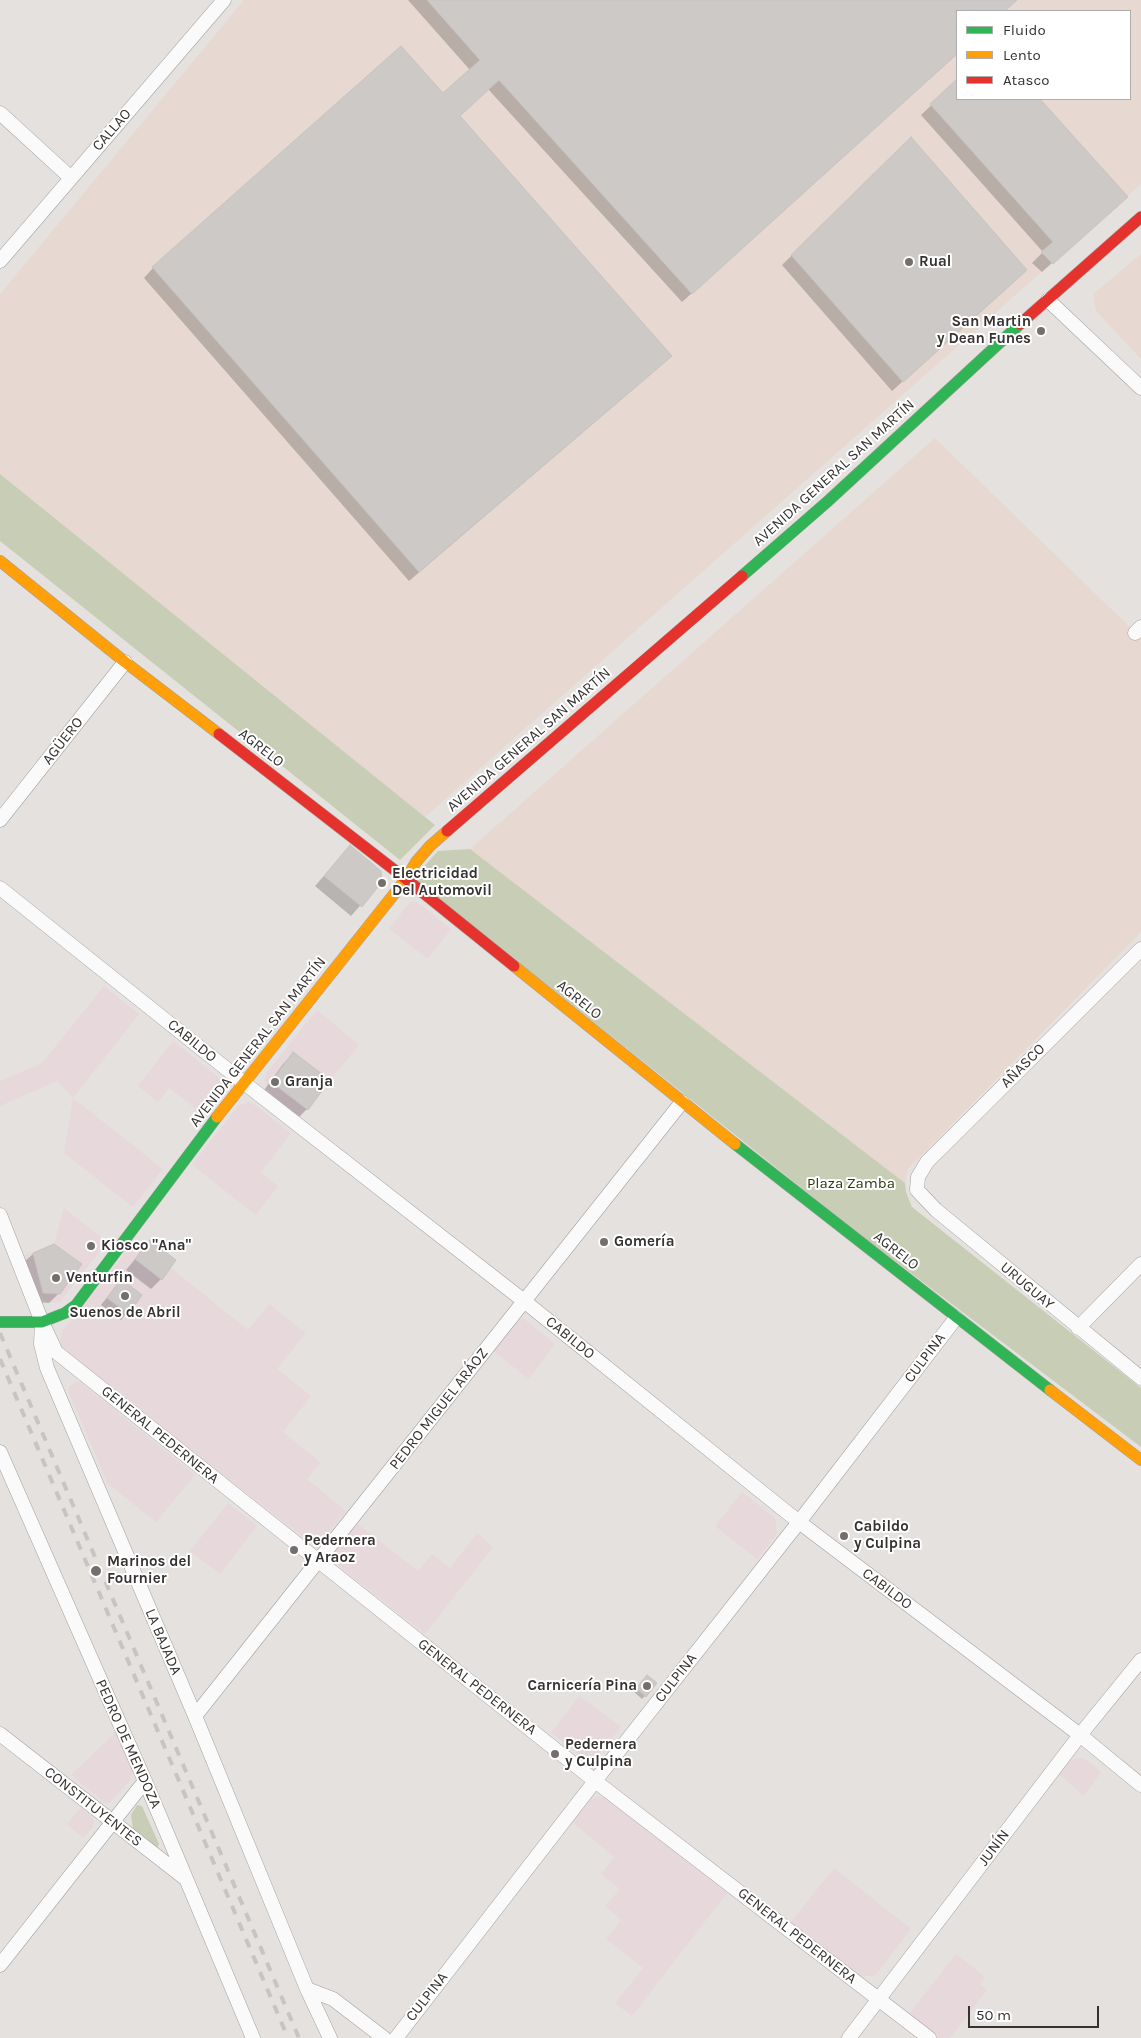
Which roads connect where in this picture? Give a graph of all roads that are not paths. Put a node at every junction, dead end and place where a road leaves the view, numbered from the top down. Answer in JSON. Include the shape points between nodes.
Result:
{"nodes":[{"id":1,"x":224,"y":0,"type":"edge"},
{"id":2,"x":0,"y":114,"type":"edge"},
{"id":3,"x":71,"y":178,"type":"junction"},
{"id":4,"x":1141,"y":217,"type":"edge"},
{"id":5,"x":0,"y":261,"type":"edge"},
{"id":6,"x":1048,"y":300,"type":"junction"},
{"id":7,"x":1141,"y":388,"type":"edge"},
{"id":8,"x":0,"y":560,"type":"edge"},
{"id":9,"x":125,"y":662,"type":"junction"},
{"id":10,"x":0,"y":820,"type":"edge"},
{"id":11,"x":406,"y":879,"type":"junction"},
{"id":12,"x":0,"y":888,"type":"edge"},
{"id":13,"x":1141,"y":949,"type":"edge"},
{"id":14,"x":243,"y":1082,"type":"junction"},
{"id":15,"x":682,"y":1102,"type":"junction"},
{"id":16,"x":917,"y":1190,"type":"joint"},
{"id":17,"x":0,"y":1215,"type":"edge"},
{"id":18,"x":1141,"y":1264,"type":"edge"},
{"id":19,"x":524,"y":1301,"type":"junction"},
{"id":20,"x":956,"y":1318,"type":"junction"},
{"id":21,"x":0,"y":1322,"type":"edge"},
{"id":22,"x":42,"y":1322,"type":"junction"},
{"id":23,"x":1078,"y":1328,"type":"junction"},
{"id":24,"x":1141,"y":1378,"type":"edge"},
{"id":25,"x":0,"y":1452,"type":"edge"},
{"id":26,"x":1141,"y":1460,"type":"edge"},
{"id":27,"x":799,"y":1522,"type":"junction"},
{"id":28,"x":318,"y":1562,"type":"junction"},
{"id":29,"x":1141,"y":1660,"type":"edge"},
{"id":30,"x":195,"y":1716,"type":"junction"},
{"id":31,"x":0,"y":1734,"type":"edge"},
{"id":32,"x":1080,"y":1735,"type":"junction"},
{"id":33,"x":595,"y":1780,"type":"junction"},
{"id":34,"x":145,"y":1781,"type":"junction"},
{"id":35,"x":1141,"y":1785,"type":"edge"},
{"id":36,"x":112,"y":1823,"type":"junction"},
{"id":37,"x":187,"y":1880,"type":"junction"},
{"id":38,"x":0,"y":1965,"type":"edge"},
{"id":39,"x":307,"y":1989,"type":"junction"},
{"id":40,"x":880,"y":1999,"type":"junction"},
{"id":41,"x":253,"y":2038,"type":"edge"},
{"id":42,"x":330,"y":2038,"type":"edge"},
{"id":43,"x":384,"y":2038,"type":"edge"},
{"id":44,"x":396,"y":2038,"type":"edge"},
{"id":45,"x":849,"y":2038,"type":"edge"},
{"id":46,"x":929,"y":2038,"type":"edge"}],
"edges":[{"from":1,"to":3,"type":"street","name":"CALLAO"},
{"from":2,"to":3,"type":"street"},
{"from":3,"to":5,"type":"street","name":"CALLAO"},
{"from":4,"to":6,"type":"street","name":"AVENIDA GENERAL SAN MARTÍN"},
{"from":6,"to":7,"type":"street"},
{"from":6,"to":11,"type":"street","name":"AVENIDA GENERAL SAN MARTÍN","via":[[826,502],[430,846]]},
{"from":8,"to":9,"type":"street","name":"AGRELO"},
{"from":9,"to":10,"type":"street","name":"AGÜERO"},
{"from":9,"to":11,"type":"street","name":"AGRELO"},
{"from":11,"to":14,"type":"street","name":"AVENIDA GENERAL SAN MARTÍN"},
{"from":11,"to":15,"type":"street","name":"AGRELO"},
{"from":12,"to":14,"type":"street","name":"CABILDO"},
{"from":13,"to":16,"type":"street","name":"AÑASCO","via":[[927,1162],[918,1177]]},
{"from":14,"to":19,"type":"street","name":"CABILDO"},
{"from":14,"to":22,"type":"street","name":"AVENIDA GENERAL SAN MARTÍN","via":[[76,1305]]},
{"from":15,"to":19,"type":"street","name":"PEDRO MIGUEL ARÁOZ"},
{"from":15,"to":20,"type":"street","name":"AGRELO"},
{"from":16,"to":23,"type":"street","name":"URUGUAY","via":[[936,1210]]},
{"from":17,"to":22,"type":"street","name":"LA BAJADA"},
{"from":18,"to":23,"type":"street"},
{"from":19,"to":27,"type":"street","name":"CABILDO"},
{"from":19,"to":28,"type":"street","name":"PEDRO MIGUEL ARÁOZ"},
{"from":20,"to":26,"type":"street","name":"AGRELO"},
{"from":20,"to":27,"type":"street","name":"CULPINA"},
{"from":21,"to":22,"type":"street","name":"AVENIDA GENERAL SAN MARTÍN"},
{"from":22,"to":28,"type":"street","name":"GENERAL PEDERNERA","via":[[56,1352]]},
{"from":22,"to":30,"type":"street","name":"LA BAJADA","via":[[41,1344],[47,1368]]},
{"from":23,"to":24,"type":"street","name":"URUGUAY"},
{"from":25,"to":34,"type":"street","name":"PEDRO DE MENDOZA"},
{"from":27,"to":32,"type":"street","name":"CABILDO"},
{"from":27,"to":33,"type":"street","name":"CULPINA"},
{"from":28,"to":30,"type":"street","name":"PEDRO MIGUEL ARÁOZ"},
{"from":28,"to":33,"type":"street","name":"GENERAL PEDERNERA"},
{"from":29,"to":32,"type":"street","name":"JUNÍN"},
{"from":30,"to":39,"type":"street","name":"LA BAJADA"},
{"from":31,"to":36,"type":"street","name":"CONSTITUYENTES"},
{"from":32,"to":35,"type":"street","name":"CABILDO"},
{"from":32,"to":40,"type":"street","name":"JUNÍN"},
{"from":33,"to":40,"type":"street","name":"GENERAL PEDERNERA"},
{"from":33,"to":44,"type":"street","name":"CULPINA"},
{"from":34,"to":36,"type":"street"},
{"from":34,"to":37,"type":"street","name":"PEDRO DE MENDOZA"},
{"from":36,"to":37,"type":"street","name":"CONSTITUYENTES"},
{"from":36,"to":38,"type":"street"},
{"from":37,"to":41,"type":"street","name":"PEDRO DE MENDOZA"},
{"from":39,"to":42,"type":"street","name":"LA BAJADA"},
{"from":39,"to":43,"type":"street","via":[[333,1999]]},
{"from":40,"to":45,"type":"street","name":"JUNÍN"},
{"from":40,"to":46,"type":"street","name":"GENERAL PEDERNERA"}]}
